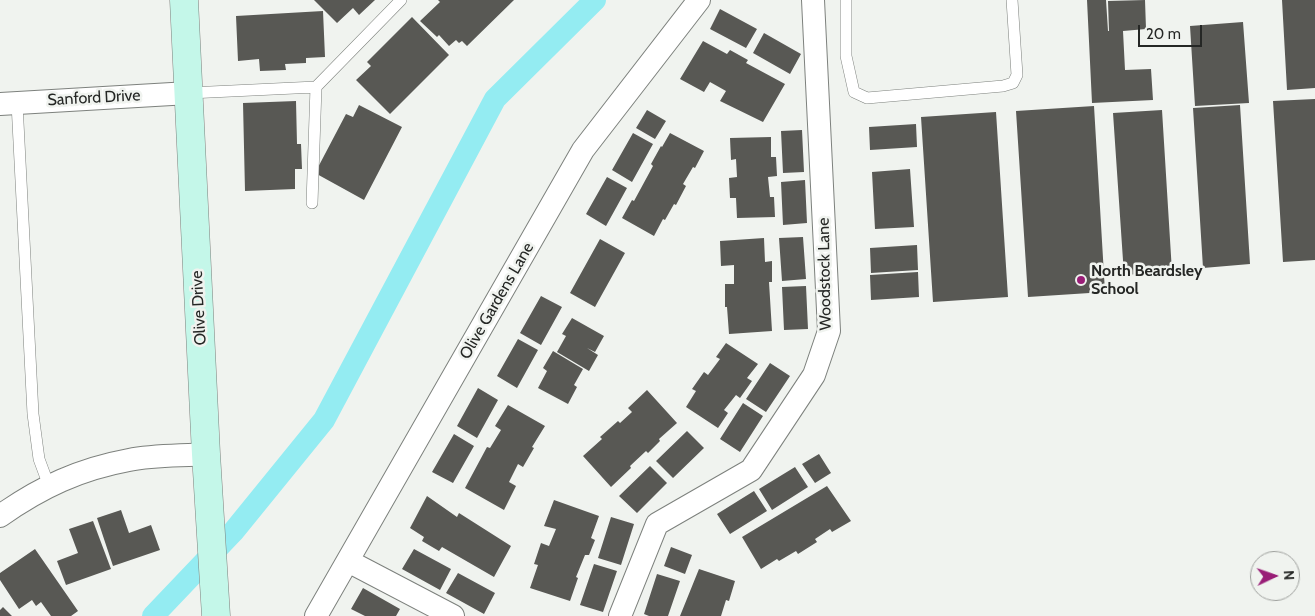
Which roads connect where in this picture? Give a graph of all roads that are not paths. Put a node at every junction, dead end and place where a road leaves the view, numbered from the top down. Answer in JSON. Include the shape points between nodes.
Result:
{"nodes":[{"id":1,"x":184,"y":0,"type":"edge"},
{"id":2,"x":401,"y":0,"type":"edge"},
{"id":3,"x":698,"y":0,"type":"edge"},
{"id":4,"x":813,"y":0,"type":"edge"},
{"id":5,"x":846,"y":0,"type":"edge"},
{"id":6,"x":1012,"y":0,"type":"edge"},
{"id":7,"x":316,"y":87,"type":"junction"},
{"id":8,"x":189,"y":93,"type":"junction"},
{"id":9,"x":8,"y":103,"type":"edge"},
{"id":10,"x":312,"y":202,"type":"dead end"},
{"id":11,"x":206,"y":454,"type":"junction"},
{"id":12,"x":49,"y":486,"type":"junction"},
{"id":13,"x":0,"y":516,"type":"edge"},
{"id":14,"x":348,"y":561,"type":"junction"},
{"id":15,"x":216,"y":616,"type":"edge"},
{"id":16,"x":316,"y":616,"type":"edge"},
{"id":17,"x":453,"y":616,"type":"edge"},
{"id":18,"x":620,"y":616,"type":"edge"}],
"edges":[{"from":1,"to":8,"type":"main road","name":"Olive Drive"},
{"from":2,"to":7,"type":"lane"},
{"from":3,"to":14,"type":"street","name":"Olive Gardens Lane","via":[[583,150]]},
{"from":4,"to":18,"type":"street","name":"Woodstock Lane","via":[[829,331],[814,375],[750,470],[657,524]]},
{"from":5,"to":6,"type":"lane","via":[[846,56],[854,92],[867,98],[1013,83],[1017,75]]},
{"from":7,"to":8,"type":"lane"},
{"from":7,"to":10,"type":"lane"},
{"from":8,"to":9,"type":"street","name":"Sanford Drive"},
{"from":8,"to":11,"type":"main road","name":"Olive Drive"},
{"from":9,"to":12,"type":"lane","via":[[33,414],[38,459]]},
{"from":11,"to":12,"type":"street","via":[[131,460],[91,469]]},
{"from":11,"to":15,"type":"main road","name":"Olive Drive"},
{"from":12,"to":13,"type":"street"},
{"from":14,"to":16,"type":"street","name":"Olive Gardens Lane"},
{"from":14,"to":17,"type":"street"}]}
